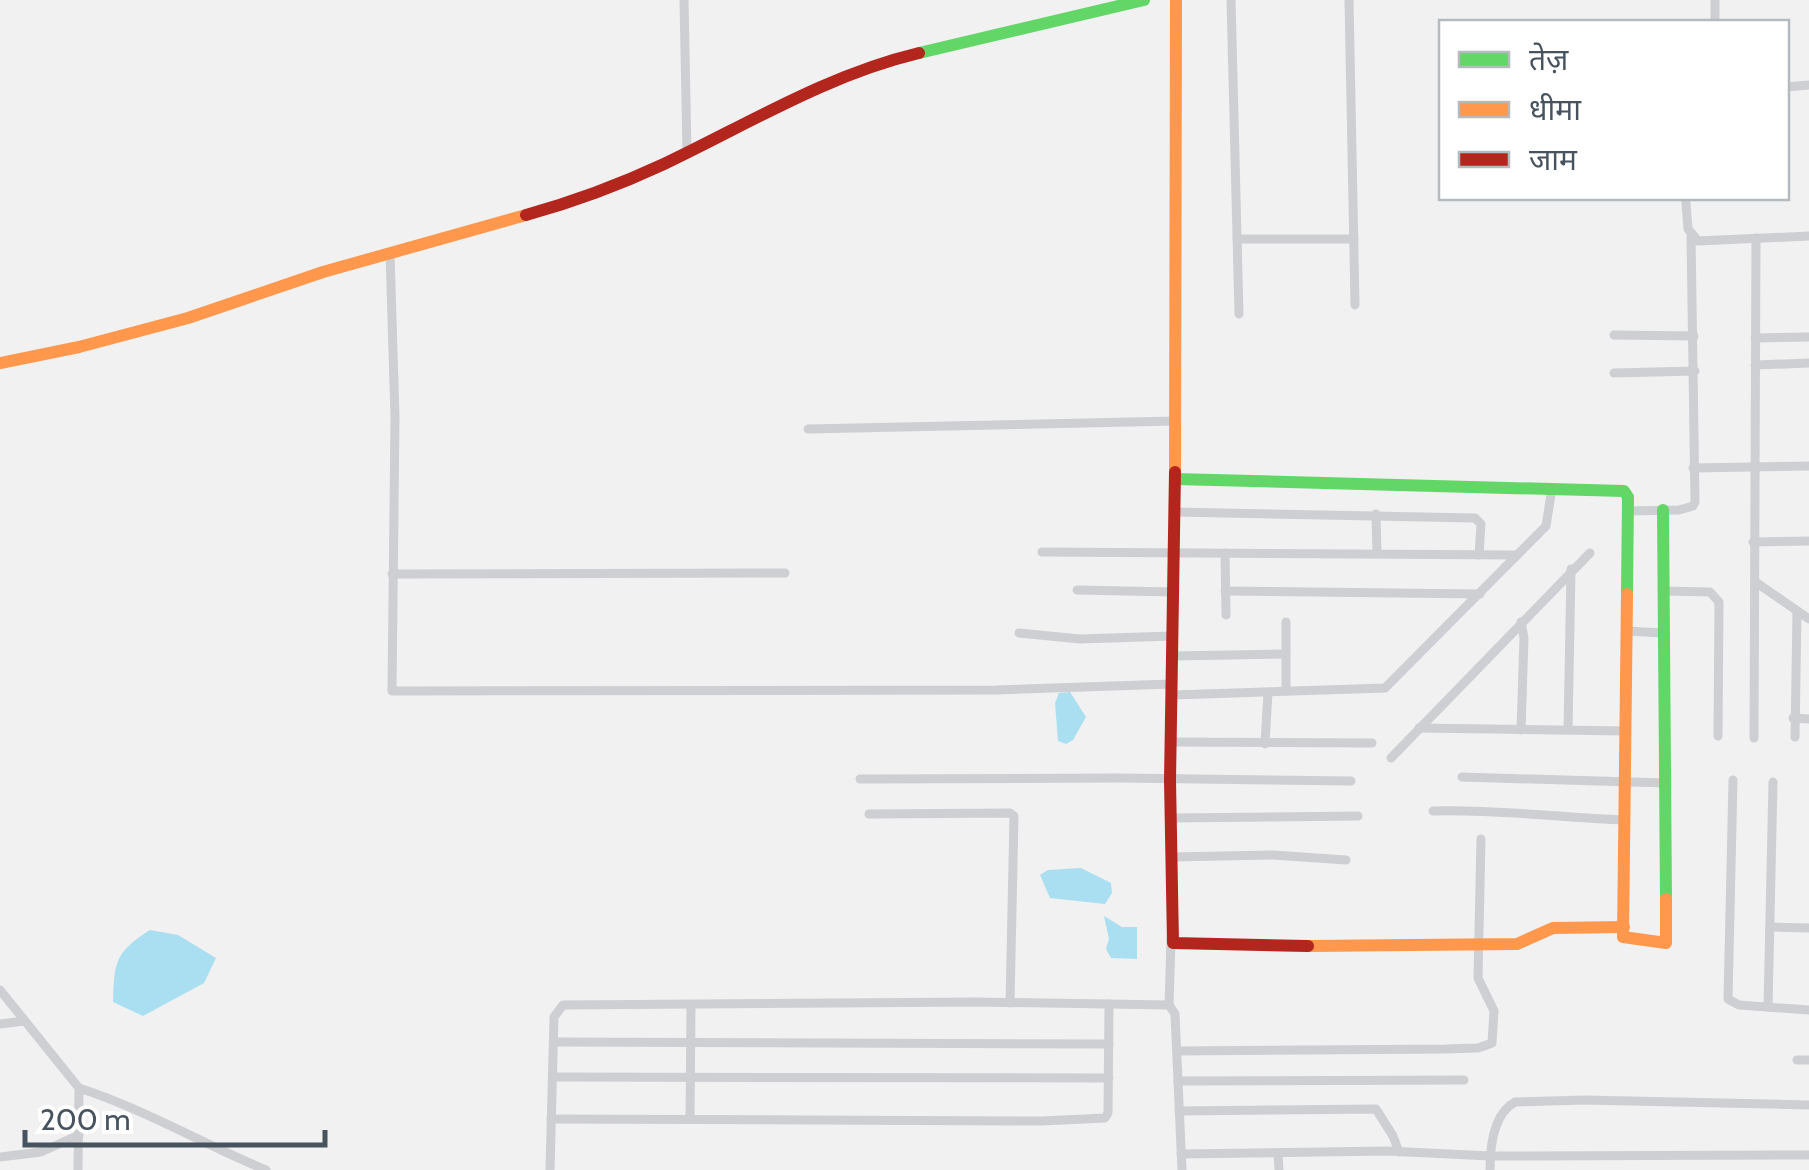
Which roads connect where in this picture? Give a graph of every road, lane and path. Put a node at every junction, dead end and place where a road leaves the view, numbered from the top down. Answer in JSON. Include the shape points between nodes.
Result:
{"nodes":[{"id":1,"x":684,"y":0,"type":"edge"},
{"id":2,"x":1144,"y":0,"type":"edge"},
{"id":3,"x":1176,"y":0,"type":"edge"},
{"id":4,"x":1231,"y":0,"type":"edge"},
{"id":5,"x":1349,"y":0,"type":"edge"},
{"id":6,"x":686,"y":152,"type":"junction"},
{"id":7,"x":1686,"y":203,"type":"dead end"},
{"id":8,"x":1691,"y":236,"type":"junction"},
{"id":9,"x":1809,"y":236,"type":"edge"},
{"id":10,"x":1756,"y":238,"type":"junction"},
{"id":11,"x":1237,"y":239,"type":"junction"},
{"id":12,"x":1354,"y":239,"type":"junction"},
{"id":13,"x":390,"y":253,"type":"junction"},
{"id":14,"x":1355,"y":305,"type":"dead end"},
{"id":15,"x":1239,"y":314,"type":"dead end"},
{"id":16,"x":1614,"y":334,"type":"dead end"},
{"id":17,"x":1694,"y":336,"type":"junction"},
{"id":18,"x":1809,"y":337,"type":"edge"},
{"id":19,"x":1755,"y":338,"type":"junction"},
{"id":20,"x":0,"y":362,"type":"edge"},
{"id":21,"x":1809,"y":363,"type":"edge"},
{"id":22,"x":1755,"y":365,"type":"junction"},
{"id":23,"x":1695,"y":371,"type":"junction"},
{"id":24,"x":1614,"y":373,"type":"dead end"},
{"id":25,"x":1176,"y":421,"type":"junction"},
{"id":26,"x":808,"y":428,"type":"dead end"},
{"id":27,"x":1754,"y":464,"type":"junction"},
{"id":28,"x":1809,"y":466,"type":"edge"},
{"id":29,"x":1693,"y":468,"type":"junction"},
{"id":30,"x":1176,"y":480,"type":"junction"},
{"id":31,"x":1552,"y":488,"type":"junction"},
{"id":32,"x":1663,"y":510,"type":"junction"},
{"id":33,"x":1175,"y":512,"type":"junction"},
{"id":34,"x":1627,"y":512,"type":"junction"},
{"id":35,"x":1376,"y":514,"type":"junction"},
{"id":36,"x":1809,"y":541,"type":"edge"},
{"id":37,"x":1753,"y":542,"type":"junction"},
{"id":38,"x":1042,"y":552,"type":"dead end"},
{"id":39,"x":1590,"y":552,"type":"dead end"},
{"id":40,"x":1174,"y":553,"type":"junction"},
{"id":41,"x":1225,"y":553,"type":"junction"},
{"id":42,"x":1378,"y":554,"type":"junction"},
{"id":43,"x":1479,"y":555,"type":"junction"},
{"id":44,"x":1517,"y":555,"type":"junction"},
{"id":45,"x":1572,"y":569,"type":"junction"},
{"id":46,"x":785,"y":573,"type":"dead end"},
{"id":47,"x":392,"y":574,"type":"junction"},
{"id":48,"x":1757,"y":583,"type":"junction"},
{"id":49,"x":1077,"y":590,"type":"dead end"},
{"id":50,"x":1226,"y":590,"type":"junction"},
{"id":51,"x":1662,"y":591,"type":"junction"},
{"id":52,"x":1173,"y":592,"type":"junction"},
{"id":53,"x":1480,"y":594,"type":"junction"},
{"id":54,"x":1797,"y":611,"type":"junction"},
{"id":55,"x":1226,"y":615,"type":"dead end"},
{"id":56,"x":1809,"y":620,"type":"edge"},
{"id":57,"x":1286,"y":622,"type":"dead end"},
{"id":58,"x":1521,"y":622,"type":"junction"},
{"id":59,"x":1627,"y":631,"type":"junction"},
{"id":60,"x":1019,"y":633,"type":"dead end"},
{"id":61,"x":1663,"y":633,"type":"junction"},
{"id":62,"x":1172,"y":636,"type":"junction"},
{"id":63,"x":1286,"y":654,"type":"junction"},
{"id":64,"x":1173,"y":656,"type":"junction"},
{"id":65,"x":1172,"y":690,"type":"junction"},
{"id":66,"x":1286,"y":691,"type":"junction"},
{"id":67,"x":1268,"y":692,"type":"junction"},
{"id":68,"x":1793,"y":718,"type":"junction"},
{"id":69,"x":1809,"y":719,"type":"edge"},
{"id":70,"x":1419,"y":728,"type":"junction"},
{"id":71,"x":1521,"y":730,"type":"junction"},
{"id":72,"x":1568,"y":730,"type":"junction"},
{"id":73,"x":1626,"y":731,"type":"junction"},
{"id":74,"x":1718,"y":736,"type":"dead end"},
{"id":75,"x":1754,"y":738,"type":"dead end"},
{"id":76,"x":1794,"y":738,"type":"dead end"},
{"id":77,"x":1171,"y":742,"type":"junction"},
{"id":78,"x":1372,"y":743,"type":"dead end"},
{"id":79,"x":1265,"y":744,"type":"junction"},
{"id":80,"x":1391,"y":758,"type":"dead end"},
{"id":81,"x":1462,"y":777,"type":"dead end"},
{"id":82,"x":860,"y":780,"type":"dead end"},
{"id":83,"x":1170,"y":780,"type":"junction"},
{"id":84,"x":1732,"y":780,"type":"dead end"},
{"id":85,"x":1350,"y":781,"type":"dead end"},
{"id":86,"x":1773,"y":782,"type":"dead end"},
{"id":87,"x":1626,"y":784,"type":"junction"},
{"id":88,"x":1665,"y":784,"type":"junction"},
{"id":89,"x":1432,"y":811,"type":"dead end"},
{"id":90,"x":870,"y":814,"type":"dead end"},
{"id":91,"x":1358,"y":816,"type":"dead end"},
{"id":92,"x":1170,"y":818,"type":"junction"},
{"id":93,"x":1625,"y":820,"type":"junction"},
{"id":94,"x":1481,"y":839,"type":"dead end"},
{"id":95,"x":1170,"y":857,"type":"junction"},
{"id":96,"x":1346,"y":860,"type":"dead end"},
{"id":97,"x":1624,"y":926,"type":"junction"},
{"id":98,"x":1770,"y":926,"type":"junction"},
{"id":99,"x":1809,"y":928,"type":"edge"},
{"id":100,"x":1172,"y":939,"type":"junction"},
{"id":101,"x":1478,"y":942,"type":"junction"},
{"id":102,"x":0,"y":990,"type":"edge"},
{"id":103,"x":1010,"y":1002,"type":"junction"},
{"id":104,"x":1109,"y":1004,"type":"junction"},
{"id":105,"x":1169,"y":1005,"type":"junction"},
{"id":106,"x":691,"y":1006,"type":"junction"},
{"id":107,"x":1768,"y":1007,"type":"junction"},
{"id":108,"x":1809,"y":1010,"type":"edge"},
{"id":109,"x":24,"y":1021,"type":"junction"},
{"id":110,"x":0,"y":1024,"type":"edge"},
{"id":111,"x":554,"y":1042,"type":"junction"},
{"id":112,"x":690,"y":1044,"type":"junction"},
{"id":113,"x":1109,"y":1044,"type":"junction"},
{"id":114,"x":1176,"y":1051,"type":"junction"},
{"id":115,"x":1797,"y":1060,"type":"dead end"},
{"id":116,"x":1809,"y":1060,"type":"edge"},
{"id":117,"x":553,"y":1077,"type":"junction"},
{"id":118,"x":690,"y":1077,"type":"junction"},
{"id":119,"x":1109,"y":1078,"type":"junction"},
{"id":120,"x":1464,"y":1080,"type":"dead end"},
{"id":121,"x":1178,"y":1081,"type":"junction"},
{"id":122,"x":79,"y":1088,"type":"junction"},
{"id":123,"x":1809,"y":1106,"type":"edge"},
{"id":124,"x":1179,"y":1111,"type":"junction"},
{"id":125,"x":551,"y":1119,"type":"junction"},
{"id":126,"x":690,"y":1119,"type":"junction"},
{"id":127,"x":79,"y":1135,"type":"junction"},
{"id":128,"x":1398,"y":1152,"type":"junction"},
{"id":129,"x":1278,"y":1153,"type":"junction"},
{"id":130,"x":1181,"y":1154,"type":"junction"},
{"id":131,"x":1809,"y":1155,"type":"edge"},
{"id":132,"x":1490,"y":1156,"type":"junction"},
{"id":133,"x":1760,"y":1156,"type":"junction"},
{"id":134,"x":0,"y":1157,"type":"edge"},
{"id":135,"x":78,"y":1170,"type":"edge"},
{"id":136,"x":266,"y":1170,"type":"edge"},
{"id":137,"x":550,"y":1170,"type":"edge"},
{"id":138,"x":1182,"y":1170,"type":"edge"},
{"id":139,"x":1278,"y":1170,"type":"edge"},
{"id":140,"x":1490,"y":1170,"type":"edge"},
{"id":141,"x":1758,"y":1170,"type":"edge"}],
"edges":[{"from":1,"to":6,"type":"street"},
{"from":2,"to":6,"type":"street","via":[[898,58],[824,83]]},
{"from":3,"to":25,"type":"street"},
{"from":4,"to":11,"type":"street"},
{"from":5,"to":12,"type":"street"},
{"from":6,"to":13,"type":"street","via":[[568,203]]},
{"from":7,"to":8,"type":"street"},
{"from":8,"to":10,"type":"street"},
{"from":8,"to":17,"type":"street"},
{"from":9,"to":10,"type":"street"},
{"from":10,"to":19,"type":"street"},
{"from":11,"to":12,"type":"street"},
{"from":11,"to":15,"type":"street"},
{"from":12,"to":14,"type":"street"},
{"from":13,"to":20,"type":"street","via":[[188,318]]},
{"from":13,"to":47,"type":"street"},
{"from":16,"to":17,"type":"street"},
{"from":17,"to":23,"type":"street"},
{"from":18,"to":19,"type":"street"},
{"from":19,"to":22,"type":"street"},
{"from":21,"to":22,"type":"street"},
{"from":22,"to":27,"type":"street"},
{"from":23,"to":24,"type":"street"},
{"from":23,"to":29,"type":"street"},
{"from":25,"to":26,"type":"street"},
{"from":25,"to":30,"type":"street"},
{"from":27,"to":28,"type":"street"},
{"from":27,"to":29,"type":"street"},
{"from":27,"to":37,"type":"street"},
{"from":29,"to":32,"type":"street","via":[[1693,506]]},
{"from":30,"to":31,"type":"street"},
{"from":30,"to":33,"type":"street"},
{"from":31,"to":34,"type":"street","via":[[1624,491]]},
{"from":31,"to":44,"type":"street","via":[[1546,526]]},
{"from":32,"to":34,"type":"street"},
{"from":32,"to":51,"type":"street"},
{"from":33,"to":35,"type":"street"},
{"from":33,"to":40,"type":"street"},
{"from":34,"to":59,"type":"street"},
{"from":35,"to":42,"type":"street"},
{"from":35,"to":43,"type":"street","via":[[1480,519]]},
{"from":36,"to":37,"type":"street"},
{"from":37,"to":48,"type":"street"},
{"from":38,"to":40,"type":"street"},
{"from":39,"to":45,"type":"street"},
{"from":40,"to":41,"type":"street"},
{"from":40,"to":52,"type":"street"},
{"from":41,"to":42,"type":"street"},
{"from":41,"to":50,"type":"street"},
{"from":42,"to":43,"type":"street"},
{"from":43,"to":44,"type":"street"},
{"from":44,"to":53,"type":"street"},
{"from":45,"to":58,"type":"street"},
{"from":45,"to":72,"type":"street"},
{"from":46,"to":47,"type":"street"},
{"from":47,"to":65,"type":"street","via":[[392,691]]},
{"from":48,"to":54,"type":"street"},
{"from":48,"to":75,"type":"street"},
{"from":49,"to":52,"type":"street"},
{"from":50,"to":53,"type":"street"},
{"from":50,"to":55,"type":"street"},
{"from":51,"to":61,"type":"street"},
{"from":51,"to":74,"type":"street","via":[[1710,592],[1719,602]]},
{"from":52,"to":62,"type":"street"},
{"from":53,"to":66,"type":"street","via":[[1385,688]]},
{"from":54,"to":56,"type":"street"},
{"from":54,"to":68,"type":"street"},
{"from":57,"to":63,"type":"street"},
{"from":58,"to":70,"type":"street"},
{"from":58,"to":71,"type":"street"},
{"from":59,"to":61,"type":"street"},
{"from":59,"to":73,"type":"street"},
{"from":60,"to":62,"type":"street"},
{"from":61,"to":88,"type":"street"},
{"from":62,"to":64,"type":"street"},
{"from":63,"to":64,"type":"street"},
{"from":63,"to":66,"type":"street"},
{"from":64,"to":65,"type":"street"},
{"from":65,"to":67,"type":"street"},
{"from":65,"to":77,"type":"street"},
{"from":66,"to":67,"type":"street"},
{"from":67,"to":79,"type":"street"},
{"from":68,"to":69,"type":"street"},
{"from":68,"to":76,"type":"street"},
{"from":70,"to":71,"type":"street"},
{"from":70,"to":80,"type":"street"},
{"from":71,"to":72,"type":"street"},
{"from":72,"to":73,"type":"street"},
{"from":73,"to":87,"type":"street"},
{"from":77,"to":79,"type":"street"},
{"from":77,"to":83,"type":"street"},
{"from":78,"to":79,"type":"street"},
{"from":81,"to":87,"type":"street"},
{"from":82,"to":83,"type":"street"},
{"from":83,"to":85,"type":"street"},
{"from":83,"to":92,"type":"street"},
{"from":84,"to":107,"type":"street","via":[[1728,998]]},
{"from":86,"to":98,"type":"street"},
{"from":87,"to":88,"type":"street"},
{"from":87,"to":93,"type":"street"},
{"from":88,"to":97,"type":"street","via":[[1666,943],[1624,937]]},
{"from":89,"to":93,"type":"street"},
{"from":90,"to":103,"type":"street","via":[[1014,816]]},
{"from":91,"to":92,"type":"street"},
{"from":92,"to":95,"type":"street"},
{"from":93,"to":97,"type":"street"},
{"from":94,"to":101,"type":"street"},
{"from":95,"to":96,"type":"street"},
{"from":95,"to":100,"type":"street"},
{"from":97,"to":101,"type":"street","via":[[1564,926],[1517,944]]},
{"from":98,"to":99,"type":"street"},
{"from":98,"to":107,"type":"street"},
{"from":100,"to":101,"type":"street","via":[[1179,946]]},
{"from":100,"to":105,"type":"street"},
{"from":101,"to":114,"type":"street","via":[[1480,985],[1494,1011],[1487,1046]]},
{"from":102,"to":109,"type":"street"},
{"from":103,"to":104,"type":"street"},
{"from":103,"to":106,"type":"street"},
{"from":104,"to":105,"type":"street"},
{"from":104,"to":113,"type":"street"},
{"from":105,"to":114,"type":"street"},
{"from":106,"to":111,"type":"street","via":[[563,1005],[554,1016]]},
{"from":106,"to":112,"type":"street"},
{"from":107,"to":108,"type":"street"},
{"from":109,"to":110,"type":"street"},
{"from":109,"to":122,"type":"street"},
{"from":111,"to":112,"type":"street"},
{"from":111,"to":117,"type":"street"},
{"from":112,"to":113,"type":"street"},
{"from":112,"to":118,"type":"street"},
{"from":113,"to":119,"type":"street"},
{"from":114,"to":121,"type":"street"},
{"from":115,"to":116,"type":"street"},
{"from":117,"to":118,"type":"street"},
{"from":117,"to":125,"type":"street"},
{"from":118,"to":119,"type":"street"},
{"from":118,"to":126,"type":"street"},
{"from":119,"to":126,"type":"street","via":[[1108,1113],[1099,1119]]},
{"from":120,"to":121,"type":"street"},
{"from":121,"to":124,"type":"street"},
{"from":122,"to":127,"type":"street"},
{"from":122,"to":136,"type":"street"},
{"from":123,"to":132,"type":"street","via":[[1524,1101],[1506,1107]]},
{"from":124,"to":128,"type":"street","via":[[1376,1109]]},
{"from":124,"to":130,"type":"street"},
{"from":125,"to":126,"type":"street"},
{"from":125,"to":137,"type":"street"},
{"from":127,"to":134,"type":"street","via":[[41,1152]]},
{"from":127,"to":135,"type":"street"},
{"from":128,"to":129,"type":"street"},
{"from":128,"to":132,"type":"street"},
{"from":129,"to":130,"type":"street"},
{"from":129,"to":139,"type":"street"},
{"from":130,"to":138,"type":"street"},
{"from":131,"to":133,"type":"street"},
{"from":132,"to":133,"type":"street"},
{"from":132,"to":140,"type":"street"},
{"from":133,"to":141,"type":"street"}]}
